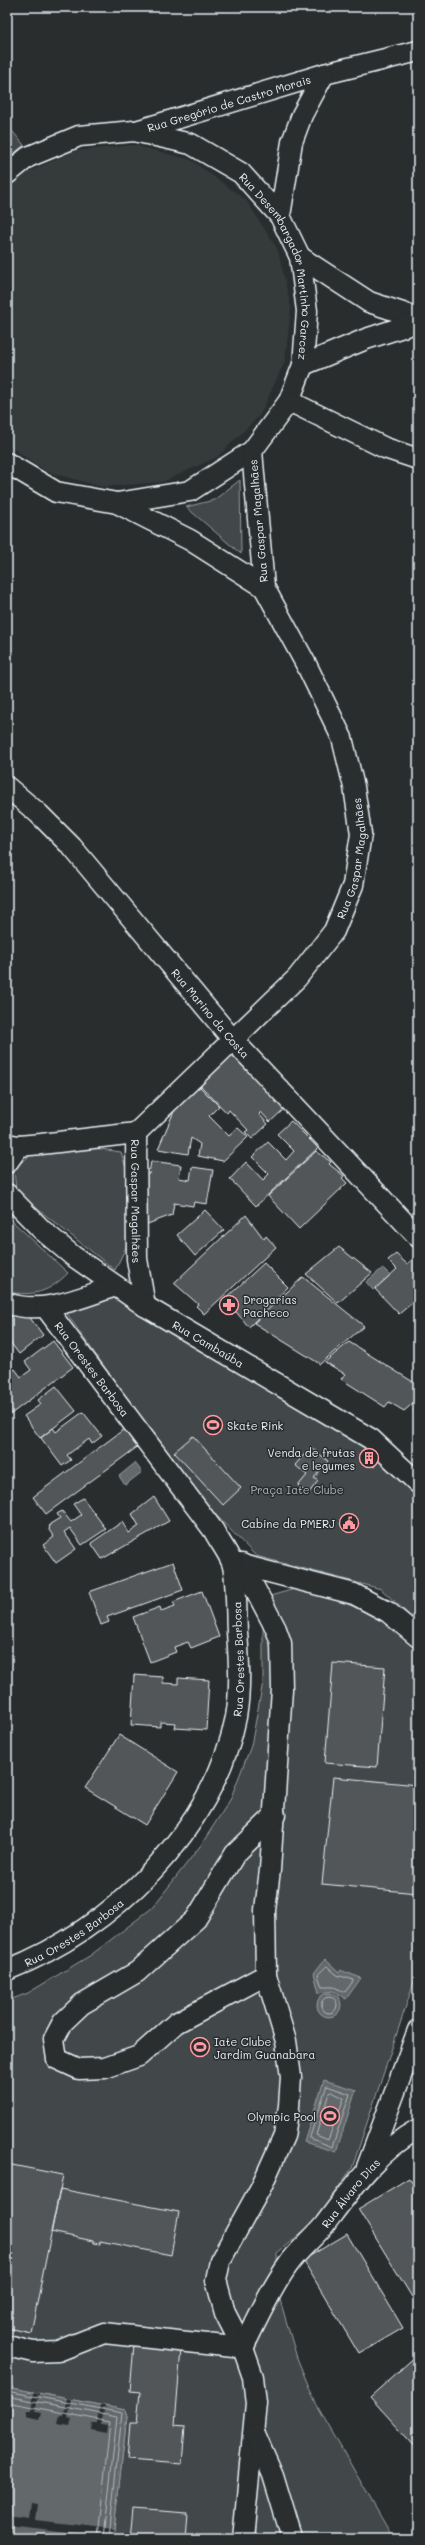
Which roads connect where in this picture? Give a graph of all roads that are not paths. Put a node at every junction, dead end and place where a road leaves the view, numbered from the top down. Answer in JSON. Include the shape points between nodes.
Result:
{"nodes":[{"id":1,"x":418,"y":51,"type":"edge"},
{"id":2,"x":324,"y":74,"type":"junction"},
{"id":3,"x":134,"y":131,"type":"junction"},
{"id":4,"x":7,"y":174,"type":"edge"},
{"id":5,"x":280,"y":216,"type":"junction"},
{"id":6,"x":300,"y":257,"type":"junction"},
{"id":7,"x":418,"y":318,"type":"edge"},
{"id":8,"x":418,"y":322,"type":"edge"},
{"id":9,"x":303,"y":365,"type":"junction"},
{"id":10,"x":289,"y":402,"type":"junction"},
{"id":11,"x":252,"y":451,"type":"junction"},
{"id":12,"x":418,"y":459,"type":"edge"},
{"id":13,"x":7,"y":463,"type":"edge"},
{"id":14,"x":117,"y":503,"type":"junction"},
{"id":15,"x":264,"y":587,"type":"junction"},
{"id":16,"x":7,"y":787,"type":"edge"},
{"id":17,"x":233,"y":1040,"type":"junction"},
{"id":18,"x":136,"y":1133,"type":"junction"},
{"id":19,"x":13,"y":1145,"type":"edge"},
{"id":20,"x":7,"y":1163,"type":"edge"},
{"id":21,"x":7,"y":1194,"type":"edge"},
{"id":22,"x":418,"y":1237,"type":"edge"},
{"id":23,"x":137,"y":1259,"type":"junction"},
{"id":24,"x":116,"y":1286,"type":"junction"},
{"id":25,"x":7,"y":1303,"type":"edge"},
{"id":26,"x":145,"y":1306,"type":"junction"},
{"id":27,"x":46,"y":1308,"type":"junction"},
{"id":28,"x":418,"y":1483,"type":"edge"},
{"id":29,"x":237,"y":1564,"type":"junction"},
{"id":30,"x":418,"y":1637,"type":"edge"},
{"id":31,"x":275,"y":1815,"type":"junction"},
{"id":32,"x":7,"y":1970,"type":"edge"},
{"id":33,"x":266,"y":1975,"type":"junction"},
{"id":34,"x":418,"y":2030,"type":"edge"},
{"id":35,"x":418,"y":2129,"type":"edge"},
{"id":36,"x":367,"y":2169,"type":"junction"},
{"id":37,"x":7,"y":2346,"type":"edge"},
{"id":38,"x":243,"y":2348,"type":"junction"},
{"id":39,"x":254,"y":2432,"type":"junction"},
{"id":40,"x":243,"y":2538,"type":"edge"},
{"id":41,"x":292,"y":2538,"type":"edge"}],
"edges":[{"from":1,"to":2,"type":"street","name":"Rua Gregório de Castro Morais"},
{"from":2,"to":3,"type":"street","name":"Rua Gregório de Castro Morais"},
{"from":2,"to":5,"type":"street","name":"Rua Gregório de Castro Morais","via":[[302,114],[292,142]]},
{"from":3,"to":4,"type":"street","name":"Rua Desembargador Martinho Garcez","via":[[79,136],[28,157]]},
{"from":3,"to":5,"type":"street","name":"Rua Desembargador Martinho Garcez","via":[[191,144],[241,173]]},
{"from":5,"to":6,"type":"street","name":"Rua Desembargador Martinho Garcez"},
{"from":6,"to":7,"type":"street","via":[[369,302]]},
{"from":6,"to":9,"type":"street","name":"Rua Desembargador Martinho Garcez","via":[[307,311]]},
{"from":8,"to":9,"type":"street","via":[[366,339]]},
{"from":9,"to":10,"type":"street","name":"Rua Desembargador Martinho Garcez"},
{"from":10,"to":11,"type":"street","name":"Rua Desembargador Martinho Garcez"},
{"from":10,"to":12,"type":"street","via":[[385,448]]},
{"from":11,"to":14,"type":"street","name":"Rua Desembargador Martinho Garcez","via":[[190,491]]},
{"from":11,"to":15,"type":"street","name":"Rua Gaspar Magalhães"},
{"from":13,"to":14,"type":"street","name":"Rua Desembargador Martinho Garcez","via":[[56,492]]},
{"from":14,"to":15,"type":"street","name":"Rua Desembargador Martinho Garcez","via":[[190,540]]},
{"from":15,"to":17,"type":"street","name":"Rua Gaspar Magalhães","via":[[342,738],[354,787],[361,834],[353,884],[334,931],[297,978]]},
{"from":16,"to":17,"type":"street","name":"Rua Marino da Costa","via":[[72,847]]},
{"from":17,"to":18,"type":"street","name":"Rua Gaspar Magalhães"},
{"from":17,"to":22,"type":"street","name":"Rua Marino da Costa"},
{"from":18,"to":19,"type":"street","name":"Rua Gaspar Magalhães"},
{"from":18,"to":23,"type":"street","name":"Rua Gaspar Magalhães"},
{"from":19,"to":20,"type":"street","name":"Rua Gaspar Magalhães"},
{"from":21,"to":24,"type":"street","name":"Rua Cambaúba","via":[[42,1230],[73,1256]]},
{"from":23,"to":24,"type":"street","name":"Rua Gaspar Magalhães"},
{"from":23,"to":26,"type":"street"},
{"from":24,"to":26,"type":"street","name":"Rua Cambaúba"},
{"from":24,"to":27,"type":"street"},
{"from":25,"to":27,"type":"street","via":[[19,1307]]},
{"from":26,"to":28,"type":"street","name":"Rua Cambaúba","via":[[371,1439]]},
{"from":27,"to":29,"type":"street","name":"Rua Orestes Barbosa"},
{"from":29,"to":30,"type":"street","via":[[354,1594],[388,1612]]},
{"from":29,"to":31,"type":"street","via":[[276,1629],[281,1643],[282,1689]]},
{"from":29,"to":32,"type":"street","name":"Rua Orestes Barbosa","via":[[240,1670],[236,1717],[222,1761],[202,1808],[173,1847],[146,1877],[97,1919],[60,1944]]},
{"from":31,"to":33,"type":"street","via":[[265,1910]]},
{"from":31,"to":33,"type":"street","via":[[235,1854],[196,1919],[137,1972],[82,2004],[63,2022],[54,2039],[57,2058],[79,2069],[105,2068],[139,2056],[176,2023]]},
{"from":33,"to":38,"type":"street","via":[[286,2041],[291,2077],[284,2136],[261,2187],[220,2261],[216,2280],[225,2313]]},
{"from":34,"to":36,"type":"street"},
{"from":35,"to":36,"type":"street","name":"Rua Álvaro Dias","via":[[402,2138]]},
{"from":36,"to":38,"type":"street","name":"Rua Álvaro Dias","via":[[322,2228],[288,2264]]},
{"from":37,"to":38,"type":"street","via":[[33,2352],[58,2351],[104,2333]]},
{"from":38,"to":39,"type":"street","via":[[253,2377],[256,2402]]},
{"from":39,"to":40,"type":"street"},
{"from":39,"to":41,"type":"street","via":[[273,2475]]}]}
